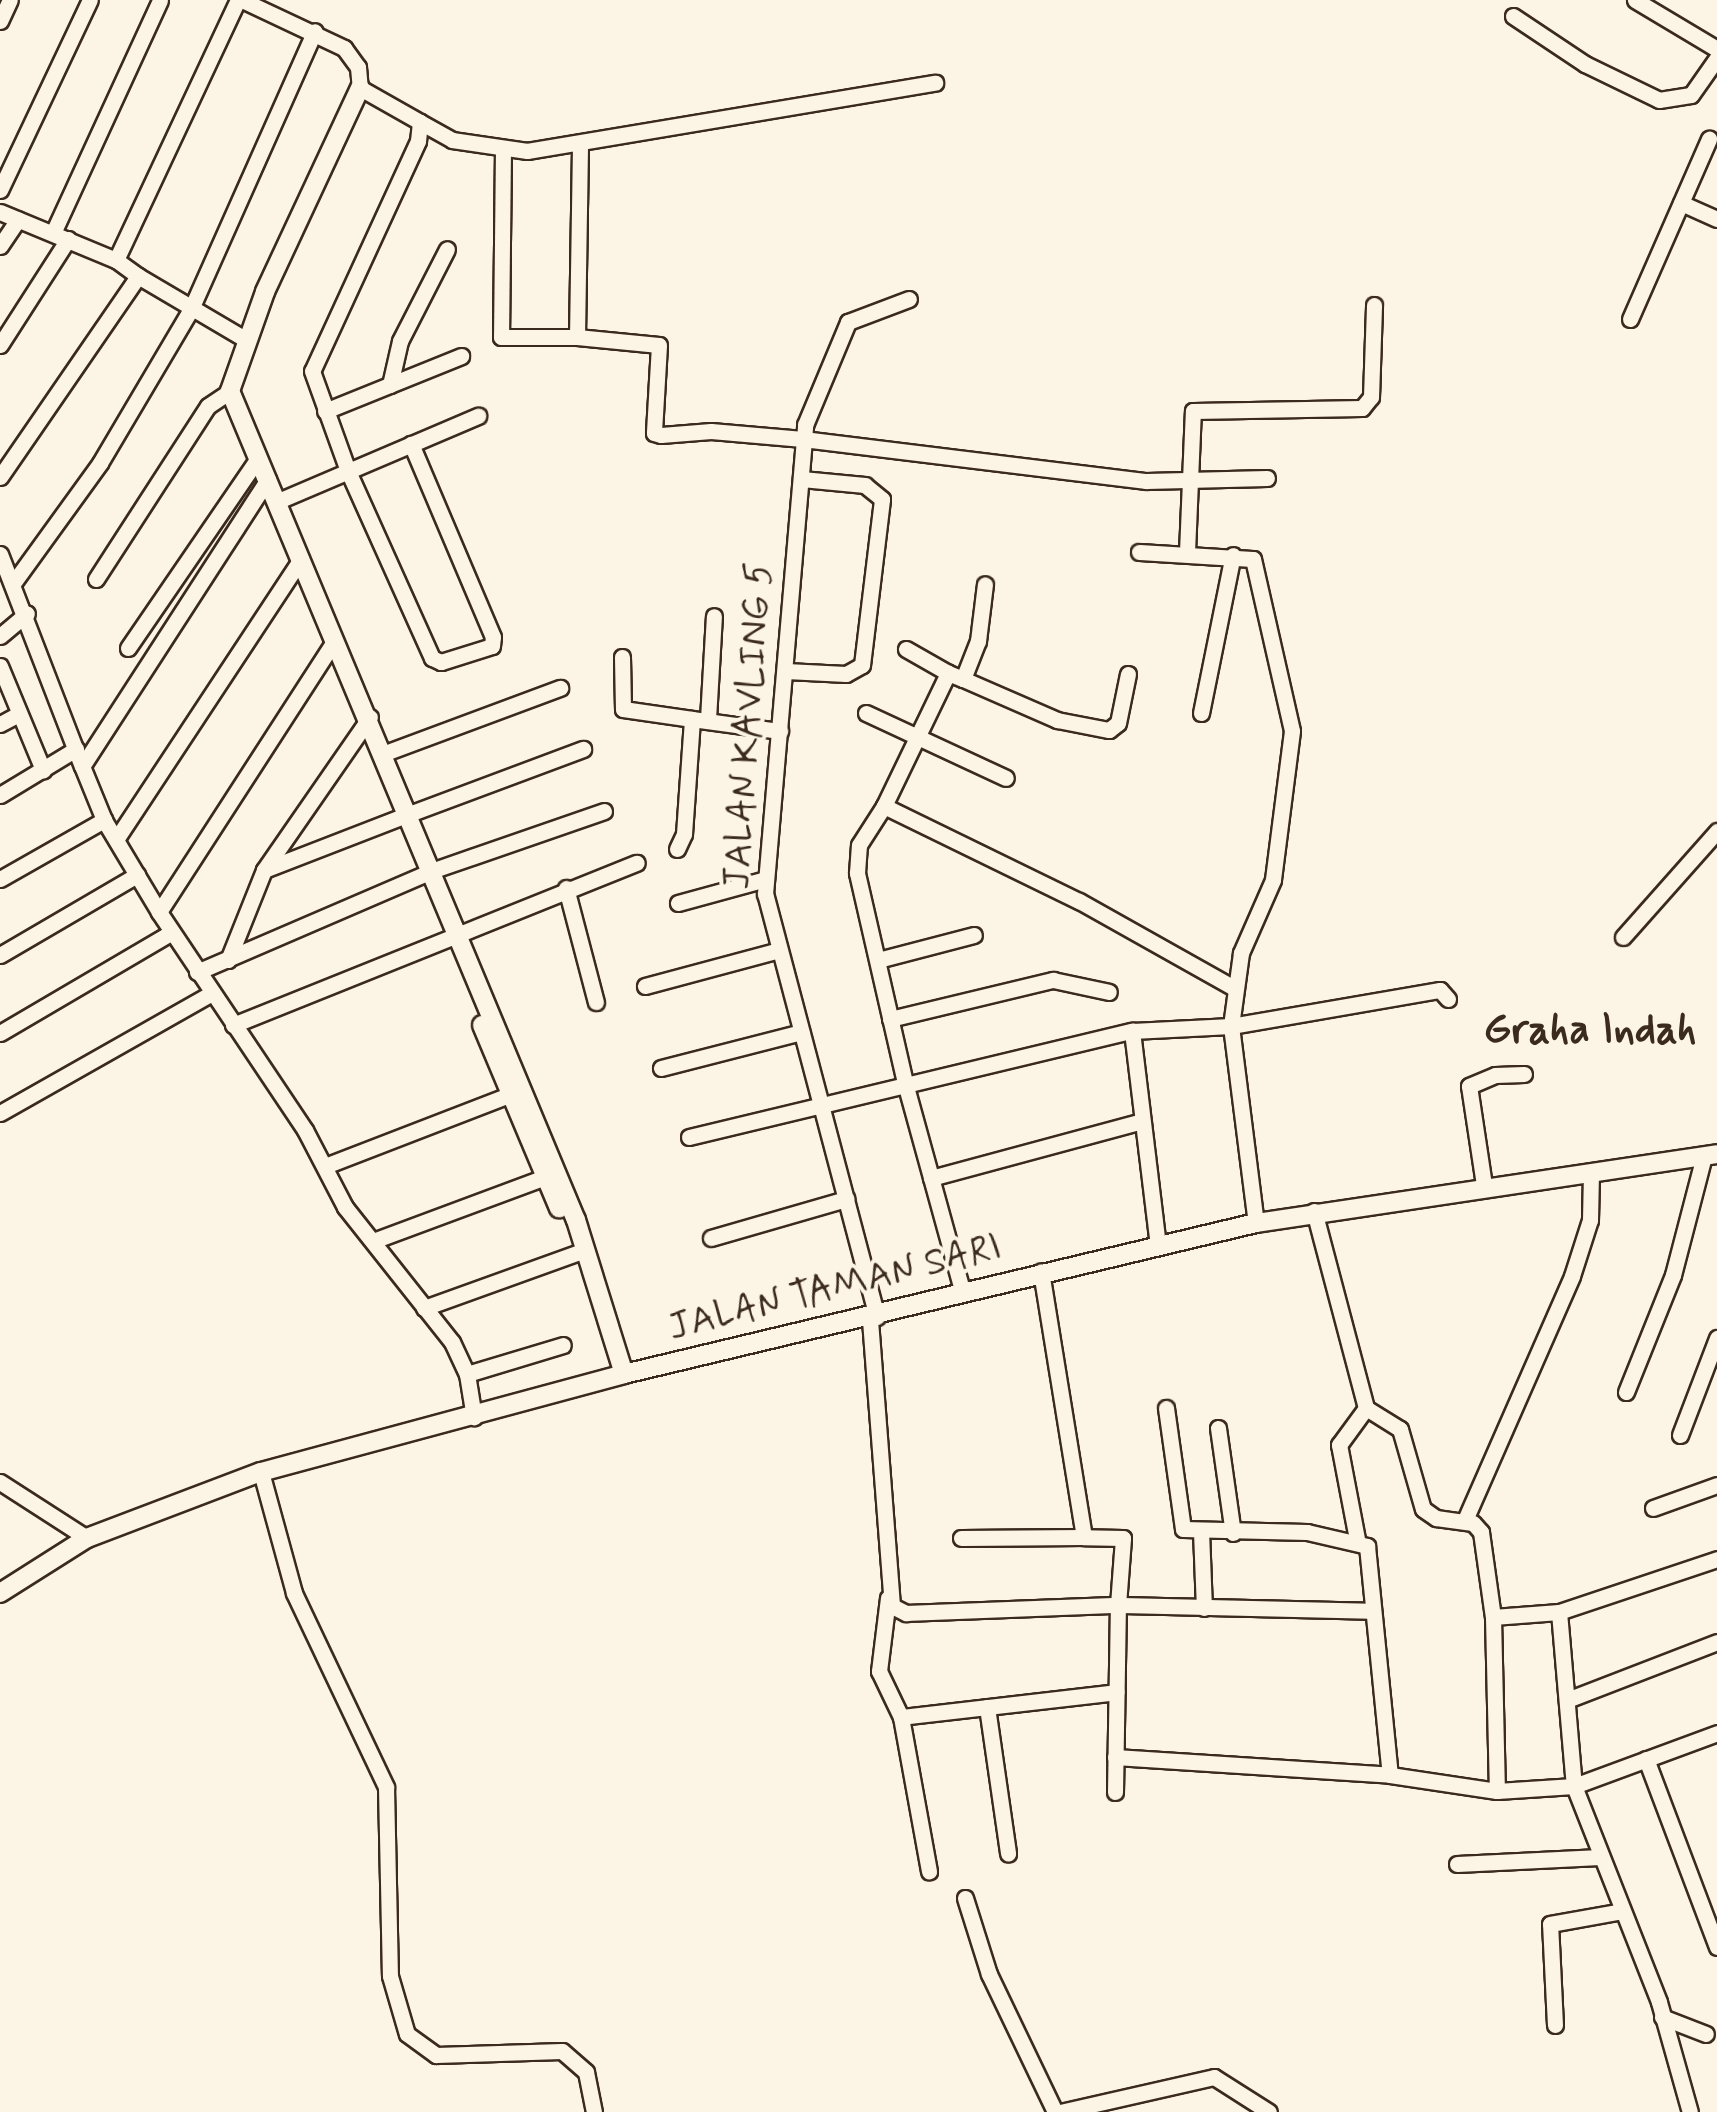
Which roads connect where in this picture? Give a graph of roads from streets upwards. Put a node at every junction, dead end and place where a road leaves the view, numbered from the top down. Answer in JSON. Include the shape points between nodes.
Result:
{"nodes":[{"id":1,"x":10,"y":0,"type":"edge"},
{"id":2,"x":90,"y":0,"type":"edge"},
{"id":3,"x":160,"y":0,"type":"edge"},
{"id":4,"x":240,"y":0,"type":"edge"},
{"id":5,"x":1634,"y":0,"type":"edge"},
{"id":6,"x":1513,"y":16,"type":"dead end"},
{"id":7,"x":0,"y":21,"type":"edge"},
{"id":8,"x":315,"y":31,"type":"junction"},
{"id":9,"x":1717,"y":49,"type":"edge"},
{"id":10,"x":1717,"y":58,"type":"edge"},
{"id":11,"x":934,"y":84,"type":"dead end"},
{"id":12,"x":360,"y":88,"type":"junction"},
{"id":13,"x":420,"y":122,"type":"junction"},
{"id":14,"x":1708,"y":139,"type":"dead end"},
{"id":15,"x":580,"y":143,"type":"junction"},
{"id":16,"x":504,"y":148,"type":"junction"},
{"id":17,"x":0,"y":190,"type":"edge"},
{"id":18,"x":1680,"y":204,"type":"junction"},
{"id":19,"x":0,"y":212,"type":"edge"},
{"id":20,"x":18,"y":219,"type":"junction"},
{"id":21,"x":1717,"y":219,"type":"edge"},
{"id":22,"x":61,"y":236,"type":"junction"},
{"id":23,"x":0,"y":246,"type":"edge"},
{"id":24,"x":447,"y":249,"type":"dead end"},
{"id":25,"x":116,"y":260,"type":"junction"},
{"id":26,"x":138,"y":276,"type":"junction"},
{"id":27,"x":909,"y":300,"type":"dead end"},
{"id":28,"x":1374,"y":305,"type":"dead end"},
{"id":29,"x":191,"y":309,"type":"junction"},
{"id":30,"x":1630,"y":319,"type":"dead end"},
{"id":31,"x":577,"y":336,"type":"junction"},
{"id":32,"x":246,"y":339,"type":"junction"},
{"id":33,"x":0,"y":345,"type":"edge"},
{"id":34,"x":460,"y":356,"type":"dead end"},
{"id":35,"x":390,"y":385,"type":"junction"},
{"id":36,"x":230,"y":392,"type":"junction"},
{"id":37,"x":324,"y":411,"type":"junction"},
{"id":38,"x":478,"y":416,"type":"dead end"},
{"id":39,"x":804,"y":432,"type":"junction"},
{"id":40,"x":412,"y":444,"type":"junction"},
{"id":41,"x":258,"y":458,"type":"junction"},
{"id":42,"x":348,"y":471,"type":"junction"},
{"id":43,"x":0,"y":478,"type":"edge"},
{"id":44,"x":1267,"y":478,"type":"dead end"},
{"id":45,"x":268,"y":479,"type":"junction"},
{"id":46,"x":800,"y":479,"type":"junction"},
{"id":47,"x":1192,"y":480,"type":"junction"},
{"id":48,"x":276,"y":502,"type":"junction"},
{"id":49,"x":1138,"y":552,"type":"dead end"},
{"id":50,"x":1187,"y":552,"type":"junction"},
{"id":51,"x":0,"y":555,"type":"edge"},
{"id":52,"x":1233,"y":555,"type":"junction"},
{"id":53,"x":301,"y":560,"type":"junction"},
{"id":54,"x":96,"y":579,"type":"dead end"},
{"id":55,"x":14,"y":582,"type":"junction"},
{"id":56,"x":985,"y":584,"type":"dead end"},
{"id":57,"x":27,"y":613,"type":"junction"},
{"id":58,"x":714,"y":616,"type":"dead end"},
{"id":59,"x":0,"y":636,"type":"edge"},
{"id":60,"x":334,"y":642,"type":"junction"},
{"id":61,"x":128,"y":648,"type":"dead end"},
{"id":62,"x":906,"y":649,"type":"dead end"},
{"id":63,"x":622,"y":657,"type":"dead end"},
{"id":64,"x":0,"y":666,"type":"edge"},
{"id":65,"x":786,"y":671,"type":"junction"},
{"id":66,"x":1128,"y":674,"type":"dead end"},
{"id":67,"x":956,"y":676,"type":"junction"},
{"id":68,"x":560,"y":688,"type":"dead end"},
{"id":69,"x":363,"y":713,"type":"junction"},
{"id":70,"x":866,"y":713,"type":"dead end"},
{"id":71,"x":1200,"y":713,"type":"dead end"},
{"id":72,"x":19,"y":714,"type":"junction"},
{"id":73,"x":700,"y":719,"type":"junction"},
{"id":74,"x":0,"y":724,"type":"edge"},
{"id":75,"x":780,"y":730,"type":"junction"},
{"id":76,"x":919,"y":738,"type":"junction"},
{"id":77,"x":76,"y":749,"type":"junction"},
{"id":78,"x":583,"y":749,"type":"dead end"},
{"id":79,"x":386,"y":753,"type":"junction"},
{"id":80,"x":82,"y":766,"type":"junction"},
{"id":81,"x":43,"y":770,"type":"junction"},
{"id":82,"x":1006,"y":778,"type":"dead end"},
{"id":83,"x":0,"y":795,"type":"edge"},
{"id":84,"x":884,"y":806,"type":"junction"},
{"id":85,"x":604,"y":811,"type":"dead end"},
{"id":86,"x":403,"y":816,"type":"junction"},
{"id":87,"x":104,"y":820,"type":"junction"},
{"id":88,"x":1717,"y":831,"type":"edge"},
{"id":89,"x":117,"y":838,"type":"junction"},
{"id":90,"x":676,"y":849,"type":"dead end"},
{"id":91,"x":637,"y":864,"type":"dead end"},
{"id":92,"x":264,"y":870,"type":"junction"},
{"id":93,"x":426,"y":873,"type":"junction"},
{"id":94,"x":137,"y":875,"type":"junction"},
{"id":95,"x":0,"y":879,"type":"edge"},
{"id":96,"x":766,"y":879,"type":"junction"},
{"id":97,"x":566,"y":888,"type":"junction"},
{"id":98,"x":678,"y":903,"type":"dead end"},
{"id":99,"x":158,"y":912,"type":"junction"},
{"id":100,"x":172,"y":932,"type":"junction"},
{"id":101,"x":974,"y":935,"type":"dead end"},
{"id":102,"x":450,"y":936,"type":"junction"},
{"id":103,"x":1623,"y":937,"type":"dead end"},
{"id":104,"x":779,"y":950,"type":"junction"},
{"id":105,"x":0,"y":955,"type":"edge"},
{"id":106,"x":228,"y":960,"type":"junction"},
{"id":107,"x":878,"y":960,"type":"junction"},
{"id":108,"x":196,"y":972,"type":"junction"},
{"id":109,"x":645,"y":986,"type":"dead end"},
{"id":110,"x":1234,"y":988,"type":"junction"},
{"id":111,"x":1108,"y":992,"type":"dead end"},
{"id":112,"x":210,"y":994,"type":"junction"},
{"id":113,"x":1448,"y":999,"type":"dead end"},
{"id":114,"x":596,"y":1002,"type":"dead end"},
{"id":115,"x":890,"y":1019,"type":"junction"},
{"id":116,"x":233,"y":1025,"type":"junction"},
{"id":117,"x":1231,"y":1026,"type":"junction"},
{"id":118,"x":1132,"y":1031,"type":"junction"},
{"id":119,"x":0,"y":1032,"type":"edge"},
{"id":120,"x":801,"y":1032,"type":"junction"},
{"id":121,"x":662,"y":1068,"type":"dead end"},
{"id":122,"x":1524,"y":1074,"type":"dead end"},
{"id":123,"x":906,"y":1087,"type":"junction"},
{"id":124,"x":516,"y":1093,"type":"junction"},
{"id":125,"x":821,"y":1107,"type":"junction"},
{"id":126,"x":0,"y":1113,"type":"edge"},
{"id":127,"x":1139,"y":1122,"type":"junction"},
{"id":128,"x":689,"y":1137,"type":"dead end"},
{"id":129,"x":536,"y":1138,"type":"junction"},
{"id":130,"x":1711,"y":1155,"type":"edge"},
{"id":131,"x":325,"y":1166,"type":"junction"},
{"id":132,"x":1591,"y":1174,"type":"junction"},
{"id":133,"x":546,"y":1177,"type":"junction"},
{"id":134,"x":931,"y":1178,"type":"junction"},
{"id":135,"x":1484,"y":1186,"type":"junction"},
{"id":136,"x":846,"y":1199,"type":"junction"},
{"id":137,"x":1314,"y":1211,"type":"junction"},
{"id":138,"x":571,"y":1222,"type":"junction"},
{"id":139,"x":1256,"y":1222,"type":"junction"},
{"id":140,"x":711,"y":1238,"type":"dead end"},
{"id":141,"x":373,"y":1241,"type":"junction"},
{"id":142,"x":1158,"y":1246,"type":"junction"},
{"id":143,"x":576,"y":1252,"type":"junction"},
{"id":144,"x":1041,"y":1271,"type":"junction"},
{"id":145,"x":962,"y":1290,"type":"junction"},
{"id":146,"x":424,"y":1308,"type":"junction"},
{"id":147,"x":605,"y":1309,"type":"junction"},
{"id":148,"x":873,"y":1318,"type":"junction"},
{"id":149,"x":1717,"y":1338,"type":"edge"},
{"id":150,"x":563,"y":1345,"type":"dead end"},
{"id":151,"x":467,"y":1374,"type":"junction"},
{"id":152,"x":624,"y":1374,"type":"junction"},
{"id":153,"x":1626,"y":1392,"type":"dead end"},
{"id":154,"x":1166,"y":1408,"type":"dead end"},
{"id":155,"x":1366,"y":1408,"type":"junction"},
{"id":156,"x":474,"y":1417,"type":"junction"},
{"id":157,"x":1218,"y":1428,"type":"dead end"},
{"id":158,"x":1680,"y":1435,"type":"dead end"},
{"id":159,"x":261,"y":1472,"type":"junction"},
{"id":160,"x":0,"y":1482,"type":"edge"},
{"id":161,"x":1717,"y":1485,"type":"edge"},
{"id":162,"x":1653,"y":1508,"type":"dead end"},
{"id":163,"x":1466,"y":1520,"type":"junction"},
{"id":164,"x":1200,"y":1531,"type":"junction"},
{"id":165,"x":1233,"y":1533,"type":"junction"},
{"id":166,"x":1084,"y":1537,"type":"junction"},
{"id":167,"x":87,"y":1538,"type":"junction"},
{"id":168,"x":960,"y":1538,"type":"dead end"},
{"id":169,"x":1357,"y":1539,"type":"junction"},
{"id":170,"x":1717,"y":1558,"type":"edge"},
{"id":171,"x":0,"y":1593,"type":"edge"},
{"id":172,"x":888,"y":1598,"type":"junction"},
{"id":173,"x":1118,"y":1605,"type":"junction"},
{"id":174,"x":1204,"y":1608,"type":"junction"},
{"id":175,"x":1374,"y":1611,"type":"junction"},
{"id":176,"x":1559,"y":1612,"type":"junction"},
{"id":177,"x":1493,"y":1618,"type":"junction"},
{"id":178,"x":1717,"y":1642,"type":"edge"},
{"id":179,"x":1116,"y":1692,"type":"junction"},
{"id":180,"x":1567,"y":1700,"type":"junction"},
{"id":181,"x":987,"y":1707,"type":"junction"},
{"id":182,"x":900,"y":1717,"type":"junction"},
{"id":183,"x":1717,"y":1734,"type":"edge"},
{"id":184,"x":1115,"y":1757,"type":"junction"},
{"id":185,"x":1646,"y":1760,"type":"junction"},
{"id":186,"x":1390,"y":1775,"type":"junction"},
{"id":187,"x":1574,"y":1786,"type":"junction"},
{"id":188,"x":1497,"y":1791,"type":"junction"},
{"id":189,"x":1115,"y":1792,"type":"dead end"},
{"id":190,"x":1008,"y":1853,"type":"dead end"},
{"id":191,"x":1600,"y":1857,"type":"junction"},
{"id":192,"x":1457,"y":1864,"type":"dead end"},
{"id":193,"x":929,"y":1871,"type":"dead end"},
{"id":194,"x":964,"y":1898,"type":"dead end"},
{"id":195,"x":1622,"y":1910,"type":"junction"},
{"id":196,"x":1717,"y":1948,"type":"edge"},
{"id":197,"x":1662,"y":2017,"type":"junction"},
{"id":198,"x":1554,"y":2024,"type":"dead end"},
{"id":199,"x":1706,"y":2034,"type":"dead end"},
{"id":200,"x":594,"y":2112,"type":"edge"},
{"id":201,"x":1057,"y":2112,"type":"edge"},
{"id":202,"x":1269,"y":2112,"type":"edge"},
{"id":203,"x":1690,"y":2112,"type":"edge"}],
"edges":[{"from":1,"to":7,"type":"street"},
{"from":2,"to":17,"type":"street"},
{"from":3,"to":22,"type":"street"},
{"from":4,"to":8,"type":"street"},
{"from":4,"to":25,"type":"street"},
{"from":5,"to":9,"type":"street"},
{"from":6,"to":10,"type":"street","via":[[1585,64],[1659,100],[1691,95]]},
{"from":8,"to":12,"type":"street","via":[[344,48],[358,67]]},
{"from":8,"to":29,"type":"street"},
{"from":11,"to":15,"type":"street"},
{"from":12,"to":13,"type":"street"},
{"from":12,"to":32,"type":"street"},
{"from":13,"to":16,"type":"street","via":[[452,140]]},
{"from":13,"to":37,"type":"street","via":[[418,140],[312,371]]},
{"from":14,"to":18,"type":"street"},
{"from":15,"to":16,"type":"street"},
{"from":15,"to":31,"type":"street"},
{"from":16,"to":31,"type":"street","via":[[501,337]]},
{"from":18,"to":21,"type":"street"},
{"from":18,"to":30,"type":"street"},
{"from":19,"to":20,"type":"street"},
{"from":20,"to":22,"type":"street"},
{"from":20,"to":23,"type":"street"},
{"from":22,"to":25,"type":"street"},
{"from":22,"to":33,"type":"street"},
{"from":24,"to":35,"type":"street","via":[[400,341]]},
{"from":25,"to":26,"type":"street"},
{"from":26,"to":29,"type":"street"},
{"from":26,"to":43,"type":"street"},
{"from":27,"to":39,"type":"street","name":"JALAN KAVLING 5","via":[[848,322]]},
{"from":28,"to":47,"type":"street","via":[[1370,397],[1362,408],[1201,406],[1193,411]]},
{"from":29,"to":32,"type":"street"},
{"from":29,"to":55,"type":"street","via":[[100,463]]},
{"from":31,"to":39,"type":"street","via":[[659,345],[654,433]]},
{"from":32,"to":36,"type":"street"},
{"from":34,"to":35,"type":"street"},
{"from":35,"to":37,"type":"street"},
{"from":36,"to":41,"type":"street"},
{"from":36,"to":54,"type":"street","via":[[208,406]]},
{"from":37,"to":42,"type":"street"},
{"from":38,"to":40,"type":"street"},
{"from":39,"to":46,"type":"street","name":"JALAN KAVLING 5"},
{"from":39,"to":47,"type":"street","via":[[1146,480]]},
{"from":40,"to":42,"type":"street"},
{"from":40,"to":42,"type":"street","via":[[492,646],[446,661],[432,658]]},
{"from":41,"to":45,"type":"street"},
{"from":41,"to":61,"type":"street"},
{"from":42,"to":48,"type":"street"},
{"from":44,"to":47,"type":"street"},
{"from":45,"to":48,"type":"street"},
{"from":45,"to":80,"type":"street"},
{"from":46,"to":65,"type":"street","name":"JALAN KAVLING 5"},
{"from":46,"to":65,"type":"street","via":[[865,485],[882,499],[862,665],[846,674]]},
{"from":47,"to":50,"type":"street"},
{"from":48,"to":53,"type":"street"},
{"from":49,"to":50,"type":"street"},
{"from":50,"to":52,"type":"street"},
{"from":51,"to":55,"type":"street"},
{"from":52,"to":71,"type":"street"},
{"from":52,"to":110,"type":"street","via":[[1253,559],[1260,572],[1292,731],[1273,880],[1248,931]]},
{"from":53,"to":60,"type":"street"},
{"from":53,"to":89,"type":"street"},
{"from":55,"to":57,"type":"street"},
{"from":56,"to":67,"type":"street","via":[[978,640]]},
{"from":57,"to":59,"type":"street"},
{"from":57,"to":77,"type":"street"},
{"from":58,"to":73,"type":"street"},
{"from":60,"to":69,"type":"street"},
{"from":60,"to":99,"type":"street"},
{"from":62,"to":67,"type":"street"},
{"from":63,"to":73,"type":"street","via":[[624,709]]},
{"from":64,"to":72,"type":"street"},
{"from":65,"to":75,"type":"street","name":"JALAN KAVLING 5"},
{"from":66,"to":67,"type":"street","via":[[1118,722],[1109,730],[1057,720]]},
{"from":67,"to":76,"type":"street"},
{"from":68,"to":79,"type":"street"},
{"from":69,"to":79,"type":"street"},
{"from":69,"to":86,"type":"street"},
{"from":69,"to":92,"type":"street"},
{"from":70,"to":76,"type":"street"},
{"from":72,"to":74,"type":"street"},
{"from":72,"to":81,"type":"street"},
{"from":73,"to":75,"type":"street"},
{"from":73,"to":90,"type":"street","via":[[684,834]]},
{"from":75,"to":96,"type":"street","name":"JALAN KAVLING 5"},
{"from":76,"to":82,"type":"street"},
{"from":76,"to":84,"type":"street"},
{"from":77,"to":80,"type":"street"},
{"from":77,"to":81,"type":"street"},
{"from":78,"to":86,"type":"street"},
{"from":79,"to":86,"type":"street"},
{"from":80,"to":87,"type":"street"},
{"from":81,"to":83,"type":"street"},
{"from":84,"to":107,"type":"street","via":[[858,845]]},
{"from":84,"to":110,"type":"street","via":[[1079,900]]},
{"from":85,"to":93,"type":"street"},
{"from":86,"to":92,"type":"street"},
{"from":86,"to":93,"type":"street"},
{"from":87,"to":89,"type":"street"},
{"from":87,"to":95,"type":"street"},
{"from":88,"to":103,"type":"street"},
{"from":89,"to":94,"type":"street"},
{"from":91,"to":97,"type":"street"},
{"from":92,"to":106,"type":"street"},
{"from":93,"to":102,"type":"street"},
{"from":93,"to":106,"type":"street"},
{"from":94,"to":99,"type":"street"},
{"from":94,"to":105,"type":"street"},
{"from":96,"to":98,"type":"street"},
{"from":96,"to":104,"type":"street","name":"JALAN KAVLING 5"},
{"from":97,"to":102,"type":"street"},
{"from":97,"to":114,"type":"street"},
{"from":99,"to":100,"type":"street"},
{"from":100,"to":108,"type":"street"},
{"from":100,"to":119,"type":"street"},
{"from":101,"to":107,"type":"street"},
{"from":102,"to":116,"type":"street"},
{"from":102,"to":124,"type":"street"},
{"from":104,"to":109,"type":"street"},
{"from":104,"to":120,"type":"street","name":"JALAN KAVLING 5"},
{"from":106,"to":108,"type":"street"},
{"from":107,"to":115,"type":"street"},
{"from":108,"to":112,"type":"street"},
{"from":110,"to":117,"type":"street"},
{"from":111,"to":115,"type":"street","via":[[1054,980]]},
{"from":112,"to":116,"type":"street"},
{"from":112,"to":126,"type":"street"},
{"from":113,"to":117,"type":"street","via":[[1440,990]]},
{"from":115,"to":123,"type":"street"},
{"from":116,"to":131,"type":"street"},
{"from":117,"to":118,"type":"street"},
{"from":117,"to":139,"type":"street"},
{"from":118,"to":123,"type":"street"},
{"from":118,"to":127,"type":"street"},
{"from":120,"to":121,"type":"street"},
{"from":120,"to":125,"type":"street","name":"JALAN KAVLING 5"},
{"from":122,"to":135,"type":"street","via":[[1494,1075],[1469,1086]]},
{"from":123,"to":125,"type":"street"},
{"from":123,"to":134,"type":"street"},
{"from":124,"to":129,"type":"street"},
{"from":124,"to":131,"type":"street"},
{"from":125,"to":128,"type":"street"},
{"from":125,"to":136,"type":"street","name":"JALAN KAVLING 5"},
{"from":127,"to":134,"type":"street"},
{"from":127,"to":142,"type":"street"},
{"from":129,"to":133,"type":"street"},
{"from":129,"to":138,"type":"street"},
{"from":130,"to":132,"type":"street","name":"JALAN TAMAN SARI"},
{"from":130,"to":153,"type":"street"},
{"from":131,"to":141,"type":"street","via":[[345,1207]]},
{"from":132,"to":135,"type":"street","name":"JALAN TAMAN SARI"},
{"from":132,"to":163,"type":"street","via":[[1590,1220],[1572,1276]]},
{"from":133,"to":138,"type":"street"},
{"from":133,"to":141,"type":"street"},
{"from":134,"to":145,"type":"street"},
{"from":135,"to":137,"type":"street","name":"JALAN TAMAN SARI"},
{"from":136,"to":140,"type":"street"},
{"from":136,"to":148,"type":"street","name":"JALAN KAVLING 5"},
{"from":137,"to":139,"type":"street","name":"JALAN TAMAN SARI"},
{"from":137,"to":155,"type":"street"},
{"from":138,"to":143,"type":"street"},
{"from":138,"to":147,"type":"street"},
{"from":139,"to":142,"type":"street","name":"JALAN TAMAN SARI"},
{"from":141,"to":146,"type":"street"},
{"from":142,"to":144,"type":"street","name":"JALAN TAMAN SARI"},
{"from":143,"to":146,"type":"street"},
{"from":143,"to":147,"type":"street"},
{"from":144,"to":145,"type":"street","name":"JALAN TAMAN SARI"},
{"from":144,"to":166,"type":"street"},
{"from":145,"to":148,"type":"street","name":"JALAN TAMAN SARI"},
{"from":146,"to":151,"type":"street"},
{"from":147,"to":152,"type":"street"},
{"from":148,"to":152,"type":"street","name":"JALAN TAMAN SARI"},
{"from":148,"to":172,"type":"street","name":"JALAN KAVLING 5"},
{"from":149,"to":158,"type":"street"},
{"from":150,"to":151,"type":"street"},
{"from":151,"to":156,"type":"street"},
{"from":152,"to":156,"type":"street","name":"JALAN TAMAN SARI"},
{"from":154,"to":164,"type":"street","via":[[1183,1528]]},
{"from":155,"to":163,"type":"street","via":[[1400,1429],[1424,1508],[1436,1518]]},
{"from":155,"to":169,"type":"street","via":[[1339,1445]]},
{"from":156,"to":159,"type":"street","name":"JALAN TAMAN SARI"},
{"from":157,"to":165,"type":"street"},
{"from":159,"to":167,"type":"street","name":"JALAN TAMAN SARI"},
{"from":159,"to":200,"type":"street","via":[[294,1594],[386,1787],[390,1976],[408,2034],[436,2054],[562,2051],[586,2072]]},
{"from":160,"to":167,"type":"street"},
{"from":161,"to":162,"type":"street"},
{"from":163,"to":177,"type":"street","via":[[1481,1532]]},
{"from":164,"to":165,"type":"street"},
{"from":164,"to":174,"type":"street"},
{"from":165,"to":169,"type":"street"},
{"from":166,"to":168,"type":"street"},
{"from":166,"to":173,"type":"street","via":[[1122,1538]]},
{"from":167,"to":171,"type":"street","name":"JALAN TAMAN SARI"},
{"from":169,"to":175,"type":"street","via":[[1367,1546]]},
{"from":170,"to":176,"type":"street"},
{"from":172,"to":173,"type":"street","via":[[906,1613]]},
{"from":172,"to":182,"type":"street","name":"JALAN KAVLING 5","via":[[879,1670]]},
{"from":173,"to":174,"type":"street"},
{"from":173,"to":179,"type":"street"},
{"from":174,"to":175,"type":"street"},
{"from":175,"to":186,"type":"street"},
{"from":176,"to":177,"type":"street"},
{"from":176,"to":180,"type":"street"},
{"from":177,"to":188,"type":"street"},
{"from":178,"to":180,"type":"street"},
{"from":179,"to":181,"type":"street"},
{"from":179,"to":184,"type":"street"},
{"from":180,"to":187,"type":"street"},
{"from":181,"to":182,"type":"street"},
{"from":181,"to":190,"type":"street"},
{"from":182,"to":193,"type":"street","name":"JALAN KAVLING 5"},
{"from":183,"to":185,"type":"street"},
{"from":184,"to":186,"type":"street"},
{"from":184,"to":189,"type":"street"},
{"from":185,"to":187,"type":"street"},
{"from":185,"to":196,"type":"street"},
{"from":186,"to":188,"type":"street"},
{"from":187,"to":188,"type":"street"},
{"from":187,"to":191,"type":"street"},
{"from":191,"to":192,"type":"street"},
{"from":191,"to":195,"type":"street"},
{"from":194,"to":201,"type":"street","via":[[990,1974]]},
{"from":195,"to":197,"type":"street"},
{"from":195,"to":198,"type":"street","via":[[1550,1924]]},
{"from":197,"to":199,"type":"street"},
{"from":197,"to":203,"type":"street"},
{"from":201,"to":202,"type":"street","via":[[1214,2077]]}]}
